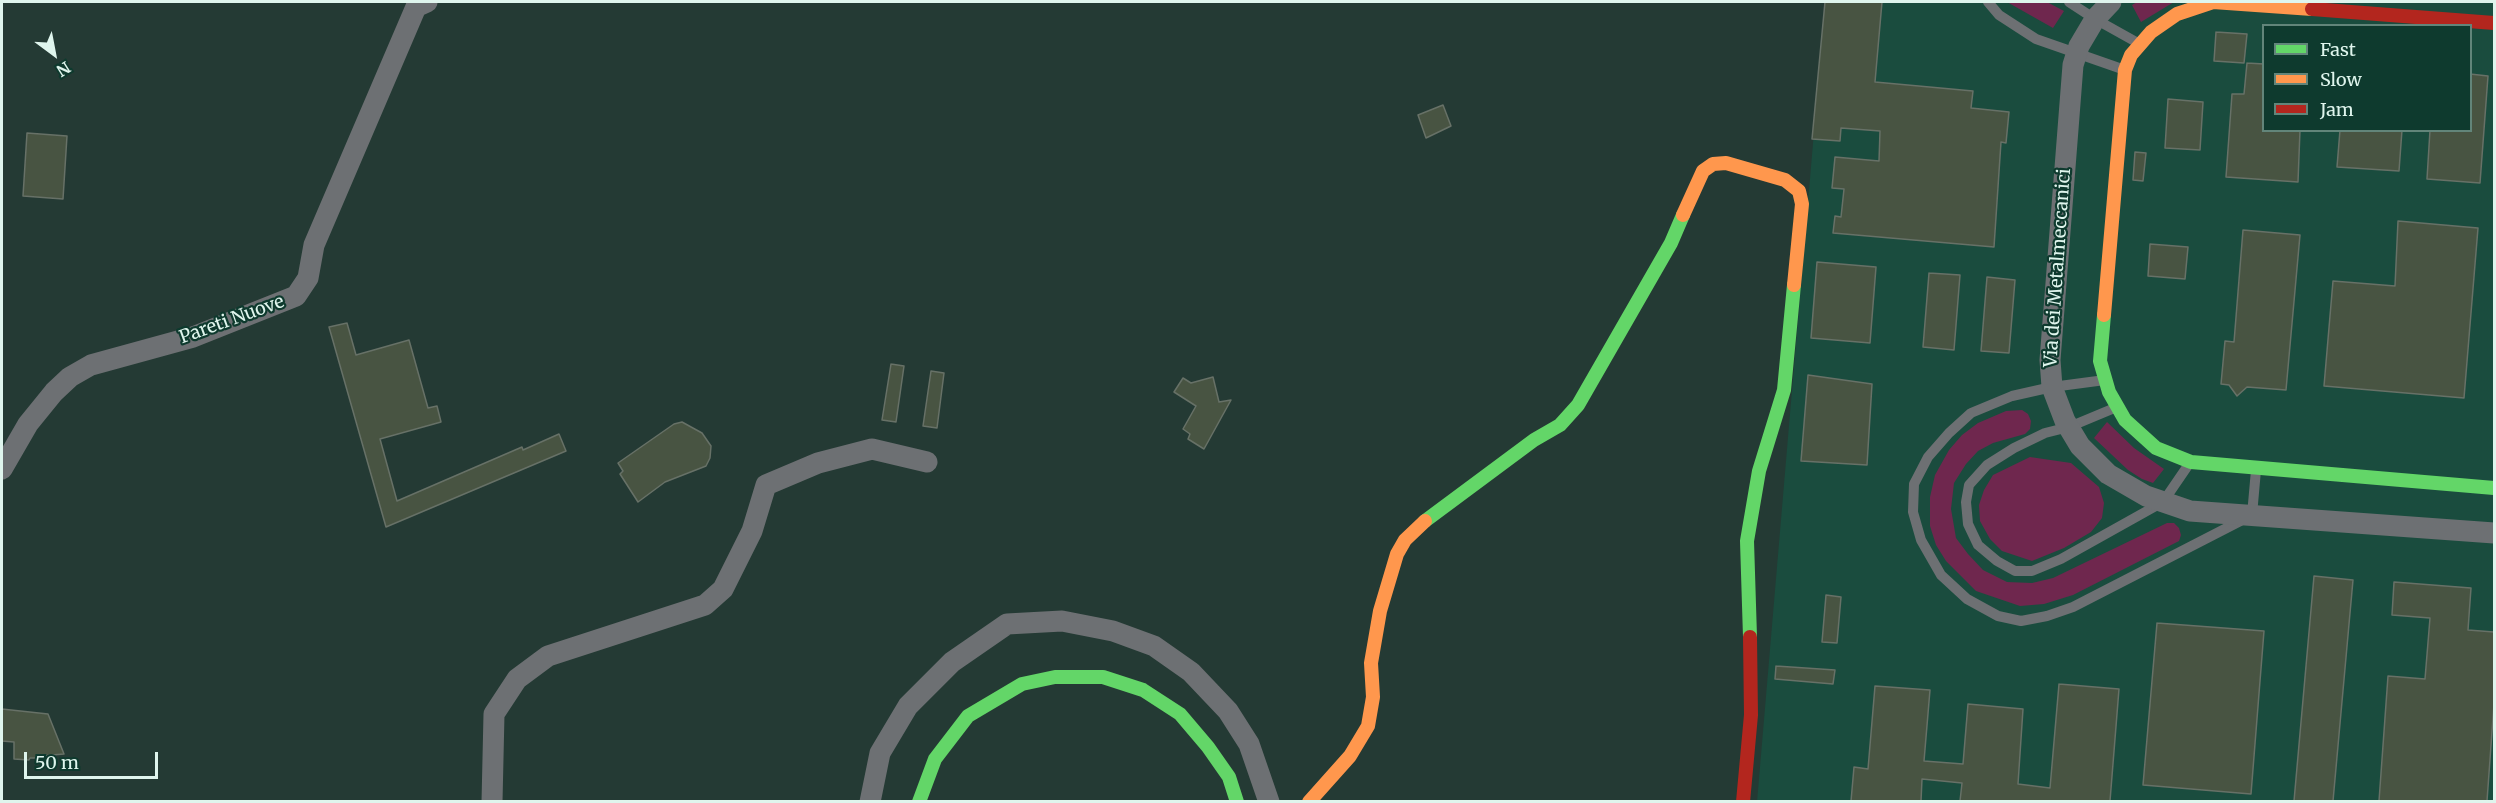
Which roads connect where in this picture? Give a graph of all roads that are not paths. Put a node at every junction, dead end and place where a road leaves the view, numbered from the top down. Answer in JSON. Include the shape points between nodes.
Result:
{"nodes":[{"id":1,"x":427,"y":2,"type":"edge"},
{"id":2,"x":1988,"y":2,"type":"edge"},
{"id":3,"x":2069,"y":2,"type":"edge"},
{"id":4,"x":2111,"y":2,"type":"edge"},
{"id":5,"x":2213,"y":2,"type":"edge"},
{"id":6,"x":2226,"y":2,"type":"edge"},
{"id":7,"x":2282,"y":4,"type":"edge"},
{"id":8,"x":2095,"y":19,"type":"junction"},
{"id":9,"x":2494,"y":23,"type":"edge"},
{"id":10,"x":2139,"y":44,"type":"junction"},
{"id":11,"x":2076,"y":54,"type":"junction"},
{"id":12,"x":2125,"y":69,"type":"junction"},
{"id":13,"x":2105,"y":380,"type":"junction"},
{"id":14,"x":2052,"y":387,"type":"junction"},
{"id":15,"x":2118,"y":406,"type":"junction"},
{"id":16,"x":2069,"y":427,"type":"junction"},
{"id":17,"x":927,"y":462,"type":"dead end"},
{"id":18,"x":2191,"y":462,"type":"junction"},
{"id":19,"x":2256,"y":467,"type":"junction"},
{"id":20,"x":2,"y":469,"type":"edge"},
{"id":21,"x":2494,"y":488,"type":"edge"},
{"id":22,"x":2163,"y":502,"type":"junction"},
{"id":23,"x":2252,"y":515,"type":"junction"},
{"id":24,"x":2494,"y":533,"type":"edge"},
{"id":25,"x":1208,"y":747,"type":"junction"},
{"id":26,"x":492,"y":801,"type":"edge"},
{"id":27,"x":870,"y":801,"type":"edge"},
{"id":28,"x":919,"y":801,"type":"edge"},
{"id":29,"x":1222,"y":801,"type":"edge"},
{"id":30,"x":1237,"y":801,"type":"edge"},
{"id":31,"x":1269,"y":801,"type":"edge"},
{"id":32,"x":1309,"y":801,"type":"edge"},
{"id":33,"x":1743,"y":801,"type":"edge"}],
"edges":[{"from":1,"to":20,"type":"street","name":"Pareti Nuove","via":[[416,7],[314,245],[308,278],[296,296],[193,336],[91,365],[70,377],[28,424]]},
{"from":2,"to":11,"type":"lane","via":[[1999,15],[2036,39]]},
{"from":3,"to":8,"type":"lane"},
{"from":4,"to":8,"type":"street","name":"Via dei Metalmeccanici"},
{"from":5,"to":6,"type":"main road"},
{"from":5,"to":10,"type":"main road","via":[[2177,14]]},
{"from":6,"to":7,"type":"main road"},
{"from":7,"to":9,"type":"main road"},
{"from":8,"to":10,"type":"lane"},
{"from":8,"to":11,"type":"street","name":"Via dei Metalmeccanici"},
{"from":10,"to":12,"type":"main road"},
{"from":11,"to":12,"type":"lane"},
{"from":11,"to":14,"type":"street","name":"Via dei Metalmeccanici","via":[[2050,360]]},
{"from":12,"to":13,"type":"main road","via":[[2100,361]]},
{"from":13,"to":14,"type":"lane"},
{"from":13,"to":15,"type":"main road"},
{"from":14,"to":16,"type":"street","name":"Via dei Metalmeccanici"},
{"from":14,"to":23,"type":"lane","via":[[2012,396],[1971,413],[1928,457],[1914,484],[1913,512],[1921,540],[1941,575],[1967,600],[1998,616],[2021,621],[2048,616],[2073,607]]},
{"from":15,"to":16,"type":"lane"},
{"from":15,"to":18,"type":"main road","via":[[2125,420],[2156,448]]},
{"from":16,"to":22,"type":"street","name":"Via dei Metalmeccanici","via":[[2080,446],[2108,474]]},
{"from":16,"to":22,"type":"lane","via":[[2014,448],[1987,465],[1969,485],[1968,524],[1978,545],[1997,561],[2015,571],[2032,571],[2061,560]]},
{"from":17,"to":26,"type":"street","via":[[872,449],[818,463],[766,485],[752,531],[723,589],[705,605],[549,656],[517,679],[494,714]]},
{"from":18,"to":19,"type":"main road"},
{"from":18,"to":22,"type":"lane"},
{"from":19,"to":21,"type":"main road"},
{"from":19,"to":23,"type":"lane"},
{"from":22,"to":23,"type":"street","name":"Via dei Metalmeccanici","via":[[2190,511]]},
{"from":23,"to":24,"type":"street","name":"Via dei Metalmeccanici"},
{"from":25,"to":28,"type":"main road","via":[[1180,714],[1135,686],[1088,675],[1037,680],[1007,690],[968,716],[935,759]]},
{"from":25,"to":29,"type":"main road"},
{"from":25,"to":30,"type":"main road","via":[[1228,777]]},
{"from":27,"to":31,"type":"street","via":[[880,753],[908,706],[952,662],[1007,624],[1062,621],[1113,631],[1154,646],[1191,672],[1228,711],[1249,744]]},
{"from":32,"to":33,"type":"main road","via":[[1350,756],[1368,726],[1373,697],[1371,663],[1380,611],[1405,540],[1419,525],[1560,425],[1578,405],[1671,243],[1702,171],[1713,164],[1726,163],[1785,180],[1799,191],[1802,204],[1784,390],[1759,471],[1747,541],[1751,715]]}]}
